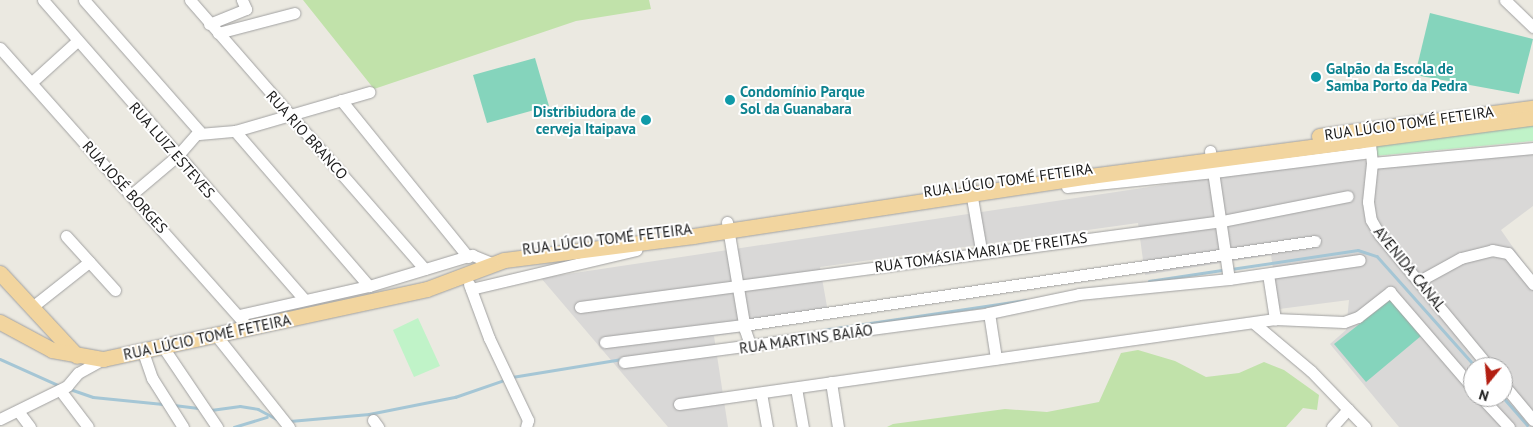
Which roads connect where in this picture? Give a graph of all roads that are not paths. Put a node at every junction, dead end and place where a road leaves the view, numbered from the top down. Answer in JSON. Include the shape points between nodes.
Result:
{"nodes":[{"id":1,"x":42,"y":0,"type":"edge"},
{"id":2,"x":84,"y":0,"type":"edge"},
{"id":3,"x":190,"y":0,"type":"edge"},
{"id":4,"x":1505,"y":0,"type":"edge"},
{"id":5,"x":244,"y":5,"type":"edge"},
{"id":6,"x":294,"y":13,"type":"dead end"},
{"id":7,"x":209,"y":24,"type":"junction"},
{"id":8,"x":1533,"y":27,"type":"edge"},
{"id":9,"x":218,"y":33,"type":"junction"},
{"id":10,"x":77,"y":41,"type":"junction"},
{"id":11,"x":0,"y":48,"type":"edge"},
{"id":12,"x":32,"y":82,"type":"junction"},
{"id":13,"x":369,"y":92,"type":"dead end"},
{"id":14,"x":341,"y":100,"type":"junction"},
{"id":15,"x":1533,"y":108,"type":"edge"},
{"id":16,"x":290,"y":114,"type":"junction"},
{"id":17,"x":1533,"y":118,"type":"edge"},
{"id":18,"x":235,"y":131,"type":"junction"},
{"id":19,"x":199,"y":134,"type":"junction"},
{"id":20,"x":1370,"y":146,"type":"junction"},
{"id":21,"x":1533,"y":148,"type":"edge"},
{"id":22,"x":177,"y":156,"type":"junction"},
{"id":23,"x":1212,"y":161,"type":"junction"},
{"id":24,"x":971,"y":193,"type":"junction"},
{"id":25,"x":132,"y":194,"type":"junction"},
{"id":26,"x":1348,"y":196,"type":"dead end"},
{"id":27,"x":1222,"y":221,"type":"junction"},
{"id":28,"x":729,"y":229,"type":"junction"},
{"id":29,"x":66,"y":236,"type":"dead end"},
{"id":30,"x":1315,"y":241,"type":"dead end"},
{"id":31,"x":982,"y":250,"type":"junction"},
{"id":32,"x":1360,"y":260,"type":"dead end"},
{"id":33,"x":90,"y":262,"type":"junction"},
{"id":34,"x":466,"y":265,"type":"junction"},
{"id":35,"x":1228,"y":266,"type":"junction"},
{"id":36,"x":425,"y":270,"type":"junction"},
{"id":37,"x":0,"y":274,"type":"edge"},
{"id":38,"x":1268,"y":274,"type":"junction"},
{"id":39,"x":1418,"y":281,"type":"junction"},
{"id":40,"x":1533,"y":284,"type":"edge"},
{"id":41,"x":740,"y":285,"type":"junction"},
{"id":42,"x":369,"y":286,"type":"junction"},
{"id":43,"x":471,"y":289,"type":"junction"},
{"id":44,"x":115,"y":290,"type":"dead end"},
{"id":45,"x":304,"y":299,"type":"junction"},
{"id":46,"x":32,"y":307,"type":"junction"},
{"id":47,"x":580,"y":307,"type":"dead end"},
{"id":48,"x":989,"y":313,"type":"junction"},
{"id":49,"x":1275,"y":318,"type":"junction"},
{"id":50,"x":244,"y":321,"type":"junction"},
{"id":51,"x":0,"y":322,"type":"edge"},
{"id":52,"x":1255,"y":324,"type":"junction"},
{"id":53,"x":215,"y":334,"type":"junction"},
{"id":54,"x":747,"y":336,"type":"junction"},
{"id":55,"x":605,"y":342,"type":"dead end"},
{"id":56,"x":164,"y":347,"type":"junction"},
{"id":57,"x":143,"y":352,"type":"junction"},
{"id":58,"x":77,"y":356,"type":"junction"},
{"id":59,"x":1481,"y":357,"type":"edge"},
{"id":60,"x":996,"y":358,"type":"junction"},
{"id":61,"x":103,"y":359,"type":"junction"},
{"id":62,"x":624,"y":362,"type":"dead end"},
{"id":63,"x":1463,"y":376,"type":"edge"},
{"id":64,"x":831,"y":382,"type":"junction"},
{"id":65,"x":796,"y":388,"type":"junction"},
{"id":66,"x":62,"y":389,"type":"junction"},
{"id":67,"x":761,"y":393,"type":"junction"},
{"id":68,"x":1513,"y":396,"type":"edge"},
{"id":69,"x":680,"y":404,"type":"dead end"},
{"id":70,"x":1491,"y":407,"type":"edge"},
{"id":71,"x":1348,"y":409,"type":"junction"},
{"id":72,"x":18,"y":411,"type":"junction"},
{"id":73,"x":0,"y":419,"type":"edge"},
{"id":74,"x":1533,"y":420,"type":"edge"},
{"id":75,"x":287,"y":424,"type":"edge"},
{"id":76,"x":30,"y":427,"type":"edge"},
{"id":77,"x":88,"y":427,"type":"edge"},
{"id":78,"x":183,"y":427,"type":"edge"},
{"id":79,"x":217,"y":427,"type":"edge"},
{"id":80,"x":526,"y":427,"type":"edge"},
{"id":81,"x":767,"y":427,"type":"edge"},
{"id":82,"x":803,"y":427,"type":"edge"},
{"id":83,"x":838,"y":427,"type":"edge"},
{"id":84,"x":1332,"y":427,"type":"edge"},
{"id":85,"x":1365,"y":427,"type":"edge"},
{"id":86,"x":1510,"y":427,"type":"edge"}],
"edges":[{"from":1,"to":10,"type":"street","name":"RUA LUIZ ESTEVES"},
{"from":2,"to":19,"type":"street","via":[[197,126]]},
{"from":3,"to":7,"type":"street","name":"RUA RIO BRANCO"},
{"from":4,"to":8,"type":"street"},
{"from":5,"to":7,"type":"street"},
{"from":6,"to":9,"type":"street"},
{"from":7,"to":9,"type":"street","name":"RUA RIO BRANCO"},
{"from":9,"to":16,"type":"street","name":"RUA RIO BRANCO"},
{"from":10,"to":12,"type":"street"},
{"from":10,"to":22,"type":"street","name":"RUA LUIZ ESTEVES"},
{"from":11,"to":12,"type":"street","name":"RUA JOSÉ BORGES"},
{"from":12,"to":25,"type":"street","name":"RUA JOSÉ BORGES"},
{"from":13,"to":14,"type":"street"},
{"from":14,"to":16,"type":"street"},
{"from":14,"to":34,"type":"street"},
{"from":15,"to":20,"type":"main road","name":"RUA LÚCIO TOMÉ FETEIRA"},
{"from":16,"to":18,"type":"street"},
{"from":16,"to":36,"type":"street","name":"RUA RIO BRANCO"},
{"from":17,"to":20,"type":"main road","name":"RUA LÚCIO TOMÉ FETEIRA"},
{"from":18,"to":19,"type":"street"},
{"from":18,"to":42,"type":"street"},
{"from":19,"to":22,"type":"street"},
{"from":20,"to":21,"type":"street"},
{"from":20,"to":23,"type":"main road","name":"RUA LÚCIO TOMÉ FETEIRA"},
{"from":20,"to":39,"type":"street","name":"AVENIDA CANAL","via":[[1368,211],[1375,227]]},
{"from":22,"to":25,"type":"street"},
{"from":22,"to":45,"type":"street","name":"RUA LUIZ ESTEVES"},
{"from":23,"to":24,"type":"main road","name":"RUA LÚCIO TOMÉ FETEIRA"},
{"from":23,"to":27,"type":"street"},
{"from":24,"to":28,"type":"main road","name":"RUA LÚCIO TOMÉ FETEIRA"},
{"from":24,"to":31,"type":"street"},
{"from":25,"to":50,"type":"street","name":"RUA JOSÉ BORGES"},
{"from":26,"to":27,"type":"street","name":"RUA TOMÁSIA MARIA DE FREITAS"},
{"from":27,"to":31,"type":"street","name":"RUA TOMÁSIA MARIA DE FREITAS"},
{"from":27,"to":35,"type":"street"},
{"from":28,"to":34,"type":"main road","name":"RUA LÚCIO TOMÉ FETEIRA"},
{"from":28,"to":41,"type":"street"},
{"from":28,"to":43,"type":"street"},
{"from":29,"to":33,"type":"street"},
{"from":30,"to":35,"type":"street"},
{"from":31,"to":41,"type":"street","name":"RUA TOMÁSIA MARIA DE FREITAS"},
{"from":32,"to":38,"type":"street","name":"RUA MARTINS BAIÃO"},
{"from":33,"to":44,"type":"street"},
{"from":33,"to":46,"type":"street"},
{"from":34,"to":36,"type":"street","name":"RUA LÚCIO TOMÉ FETEIRA"},
{"from":34,"to":43,"type":"street"},
{"from":34,"to":50,"type":"main road","name":"RUA LÚCIO TOMÉ FETEIRA","via":[[452,279],[427,288]]},
{"from":35,"to":38,"type":"street","name":"RUA MARTINS BAIÃO"},
{"from":35,"to":48,"type":"street","name":"RUA MARTINS BAIÃO"},
{"from":35,"to":54,"type":"street"},
{"from":36,"to":42,"type":"street","name":"RUA LÚCIO TOMÉ FETEIRA"},
{"from":37,"to":46,"type":"main road"},
{"from":38,"to":49,"type":"street"},
{"from":39,"to":40,"type":"street","via":[[1456,261],[1492,250],[1508,253]]},
{"from":39,"to":59,"type":"street","name":"AVENIDA CANAL"},
{"from":41,"to":47,"type":"street","name":"RUA TOMÁSIA MARIA DE FREITAS"},
{"from":41,"to":54,"type":"street"},
{"from":42,"to":45,"type":"street","name":"RUA LÚCIO TOMÉ FETEIRA"},
{"from":43,"to":80,"type":"street","via":[[528,420]]},
{"from":45,"to":50,"type":"street","name":"RUA LÚCIO TOMÉ FETEIRA"},
{"from":46,"to":58,"type":"main road"},
{"from":48,"to":54,"type":"street","name":"RUA MARTINS BAIÃO"},
{"from":48,"to":60,"type":"street"},
{"from":49,"to":52,"type":"street"},
{"from":49,"to":63,"type":"street","name":"AVENIDA CANAL","via":[[1344,322],[1358,317],[1388,293],[1395,295]]},
{"from":50,"to":53,"type":"main road","name":"RUA LÚCIO TOMÉ FETEIRA"},
{"from":51,"to":58,"type":"main road","name":"RUA LÚCIO TOMÉ FETEIRA","via":[[34,343]]},
{"from":52,"to":60,"type":"street"},
{"from":52,"to":71,"type":"street","via":[[1311,371]]},
{"from":53,"to":56,"type":"main road","name":"RUA LÚCIO TOMÉ FETEIRA"},
{"from":53,"to":75,"type":"street"},
{"from":54,"to":55,"type":"street"},
{"from":54,"to":62,"type":"street","name":"RUA MARTINS BAIÃO"},
{"from":56,"to":57,"type":"main road","name":"RUA LÚCIO TOMÉ FETEIRA"},
{"from":56,"to":79,"type":"street","via":[[200,406]]},
{"from":57,"to":61,"type":"main road","name":"RUA LÚCIO TOMÉ FETEIRA"},
{"from":57,"to":78,"type":"street","via":[[160,394]]},
{"from":58,"to":61,"type":"main road","name":"RUA LÚCIO TOMÉ FETEIRA"},
{"from":60,"to":64,"type":"street"},
{"from":61,"to":66,"type":"street","via":[[78,373]]},
{"from":64,"to":65,"type":"street"},
{"from":64,"to":83,"type":"street"},
{"from":65,"to":67,"type":"street"},
{"from":65,"to":82,"type":"street"},
{"from":66,"to":72,"type":"street"},
{"from":66,"to":77,"type":"street"},
{"from":67,"to":69,"type":"street"},
{"from":67,"to":81,"type":"street"},
{"from":68,"to":74,"type":"street"},
{"from":70,"to":86,"type":"street"},
{"from":71,"to":84,"type":"street"},
{"from":71,"to":85,"type":"street"},
{"from":72,"to":73,"type":"street"},
{"from":72,"to":76,"type":"street"}]}
